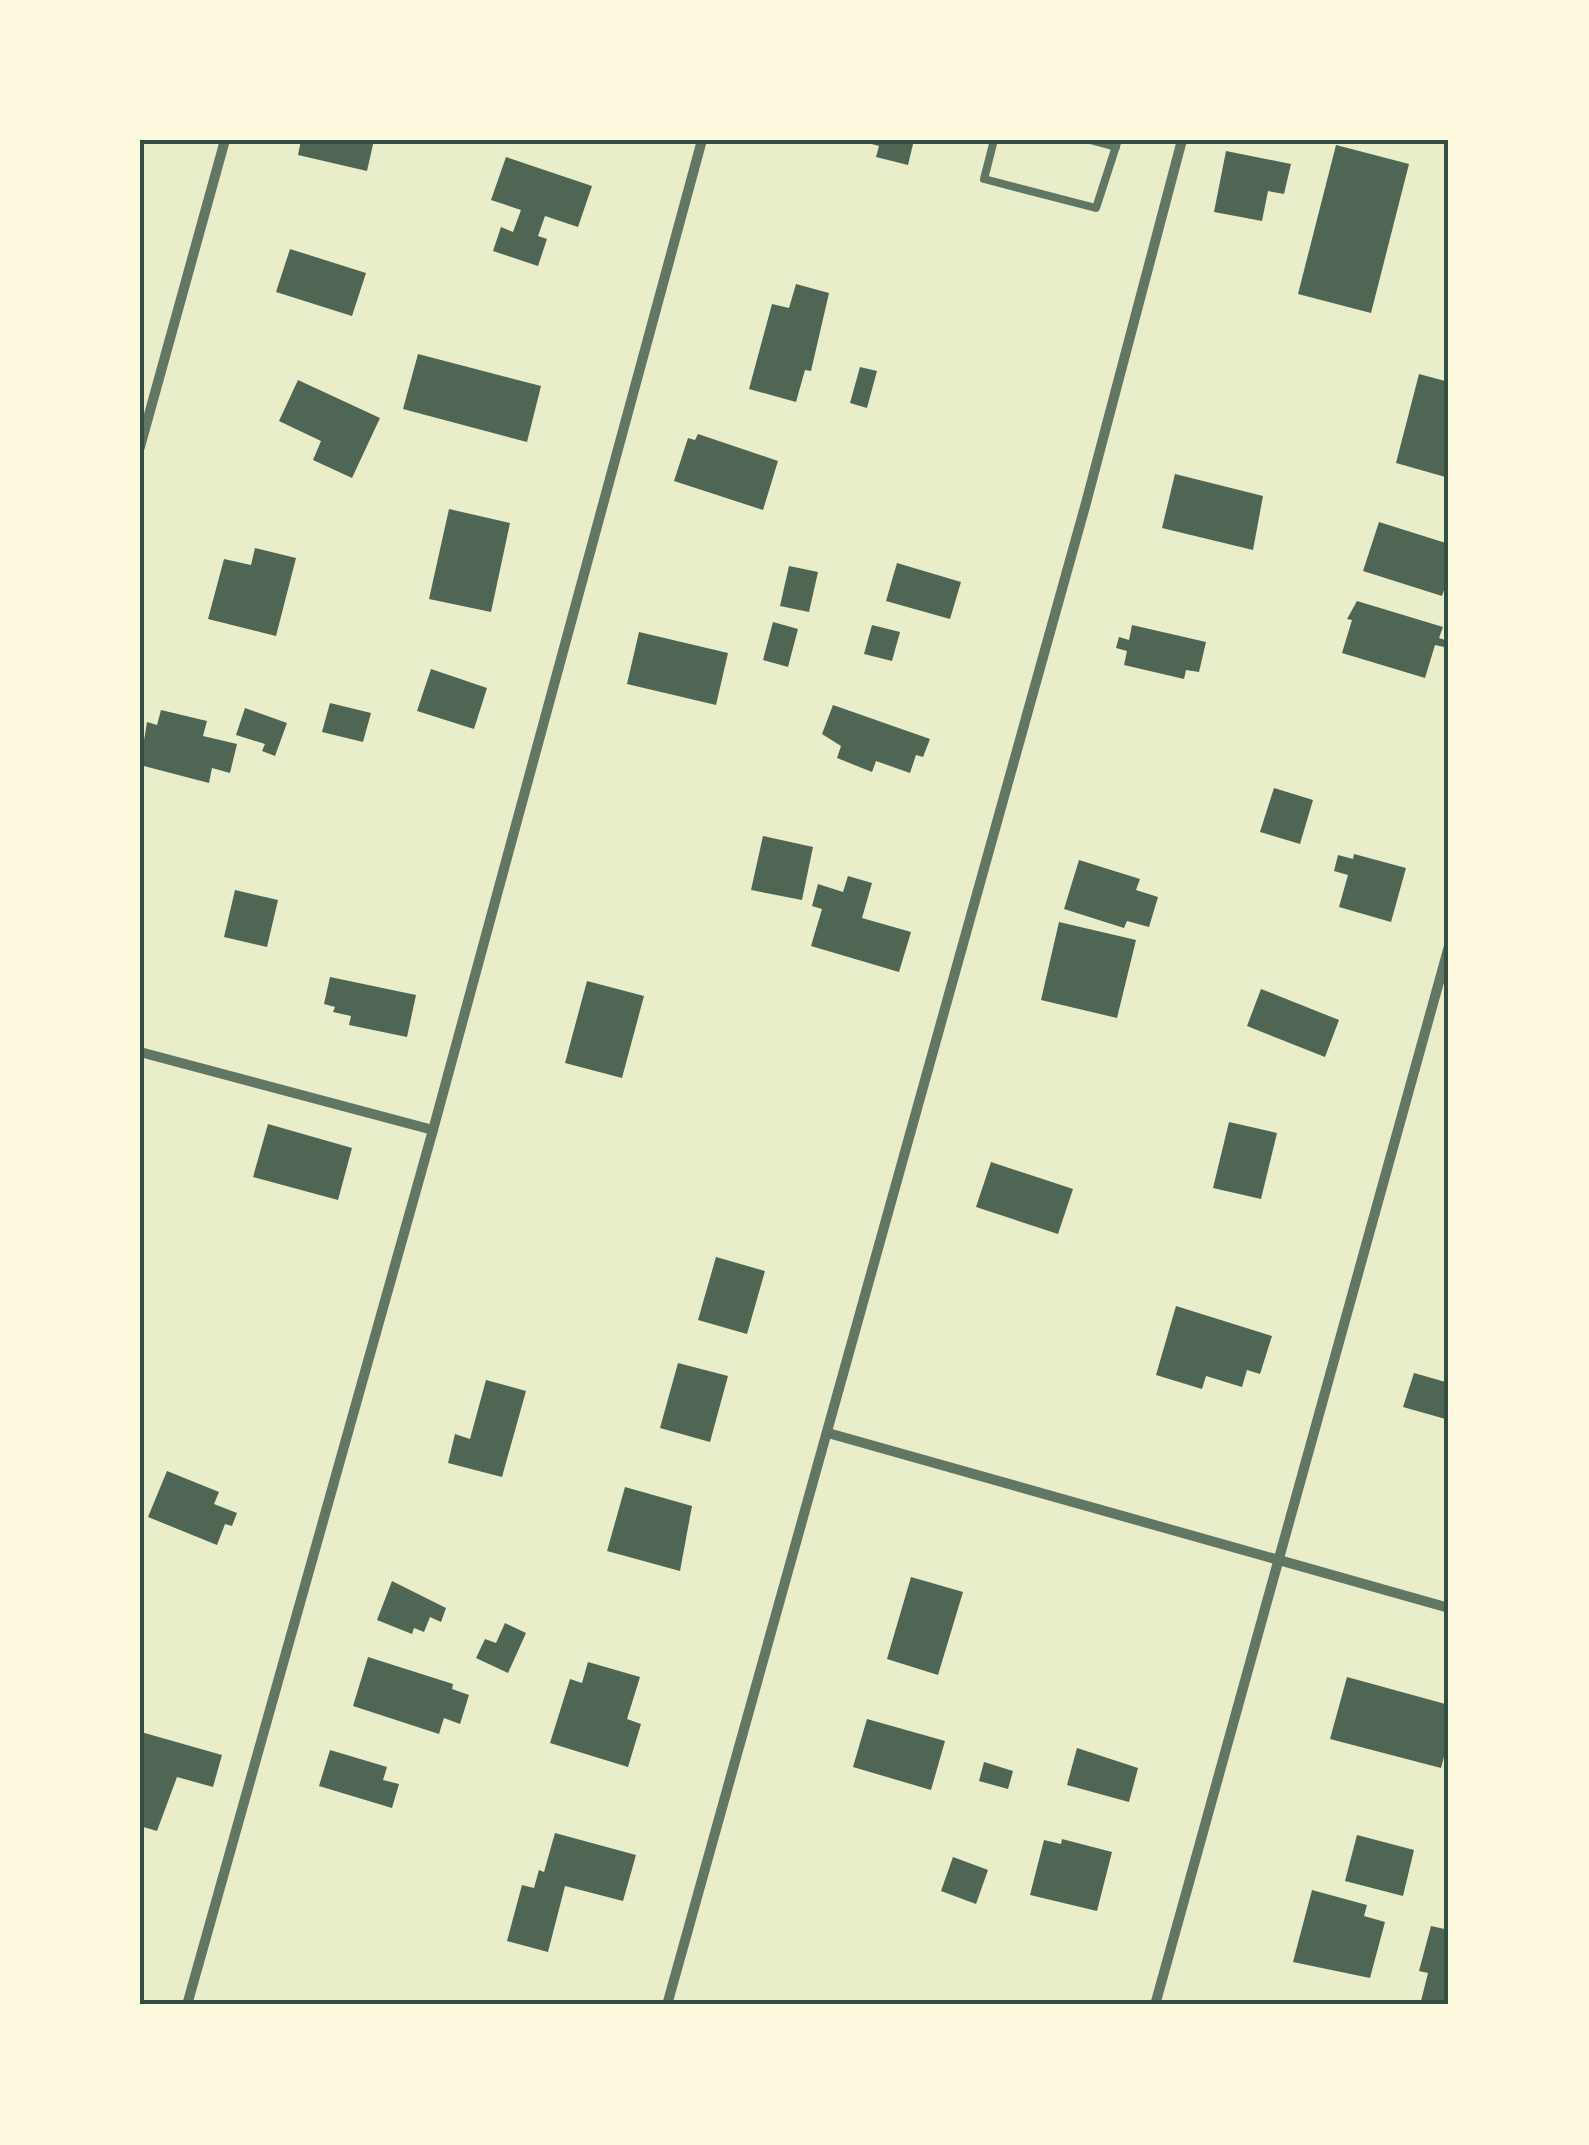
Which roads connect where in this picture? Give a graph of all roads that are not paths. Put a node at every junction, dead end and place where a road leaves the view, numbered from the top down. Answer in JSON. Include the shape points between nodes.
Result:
{"nodes":[{"id":1,"x":225,"y":140,"type":"edge"},
{"id":2,"x":702,"y":140,"type":"edge"},
{"id":3,"x":994,"y":140,"type":"edge"},
{"id":4,"x":1090,"y":140,"type":"edge"},
{"id":5,"x":1182,"y":140,"type":"edge"},
{"id":6,"x":1117,"y":143,"type":"edge"},
{"id":7,"x":140,"y":447,"type":"edge"},
{"id":8,"x":1449,"y":946,"type":"edge"},
{"id":9,"x":140,"y":1052,"type":"edge"},
{"id":10,"x":432,"y":1130,"type":"junction"},
{"id":11,"x":828,"y":1432,"type":"junction"},
{"id":12,"x":1281,"y":1557,"type":"junction"},
{"id":13,"x":1449,"y":1608,"type":"edge"},
{"id":14,"x":187,"y":2005,"type":"edge"},
{"id":15,"x":666,"y":2005,"type":"edge"},
{"id":16,"x":1155,"y":2005,"type":"edge"}],
"edges":[{"from":1,"to":7,"type":"street"},
{"from":2,"to":10,"type":"street"},
{"from":3,"to":6,"type":"lane","via":[[984,179],[1096,208]]},
{"from":4,"to":6,"type":"lane"},
{"from":5,"to":11,"type":"street"},
{"from":8,"to":12,"type":"street"},
{"from":9,"to":10,"type":"street"},
{"from":10,"to":14,"type":"street"},
{"from":11,"to":12,"type":"street"},
{"from":11,"to":15,"type":"street"},
{"from":12,"to":13,"type":"street"},
{"from":12,"to":16,"type":"street"}]}
